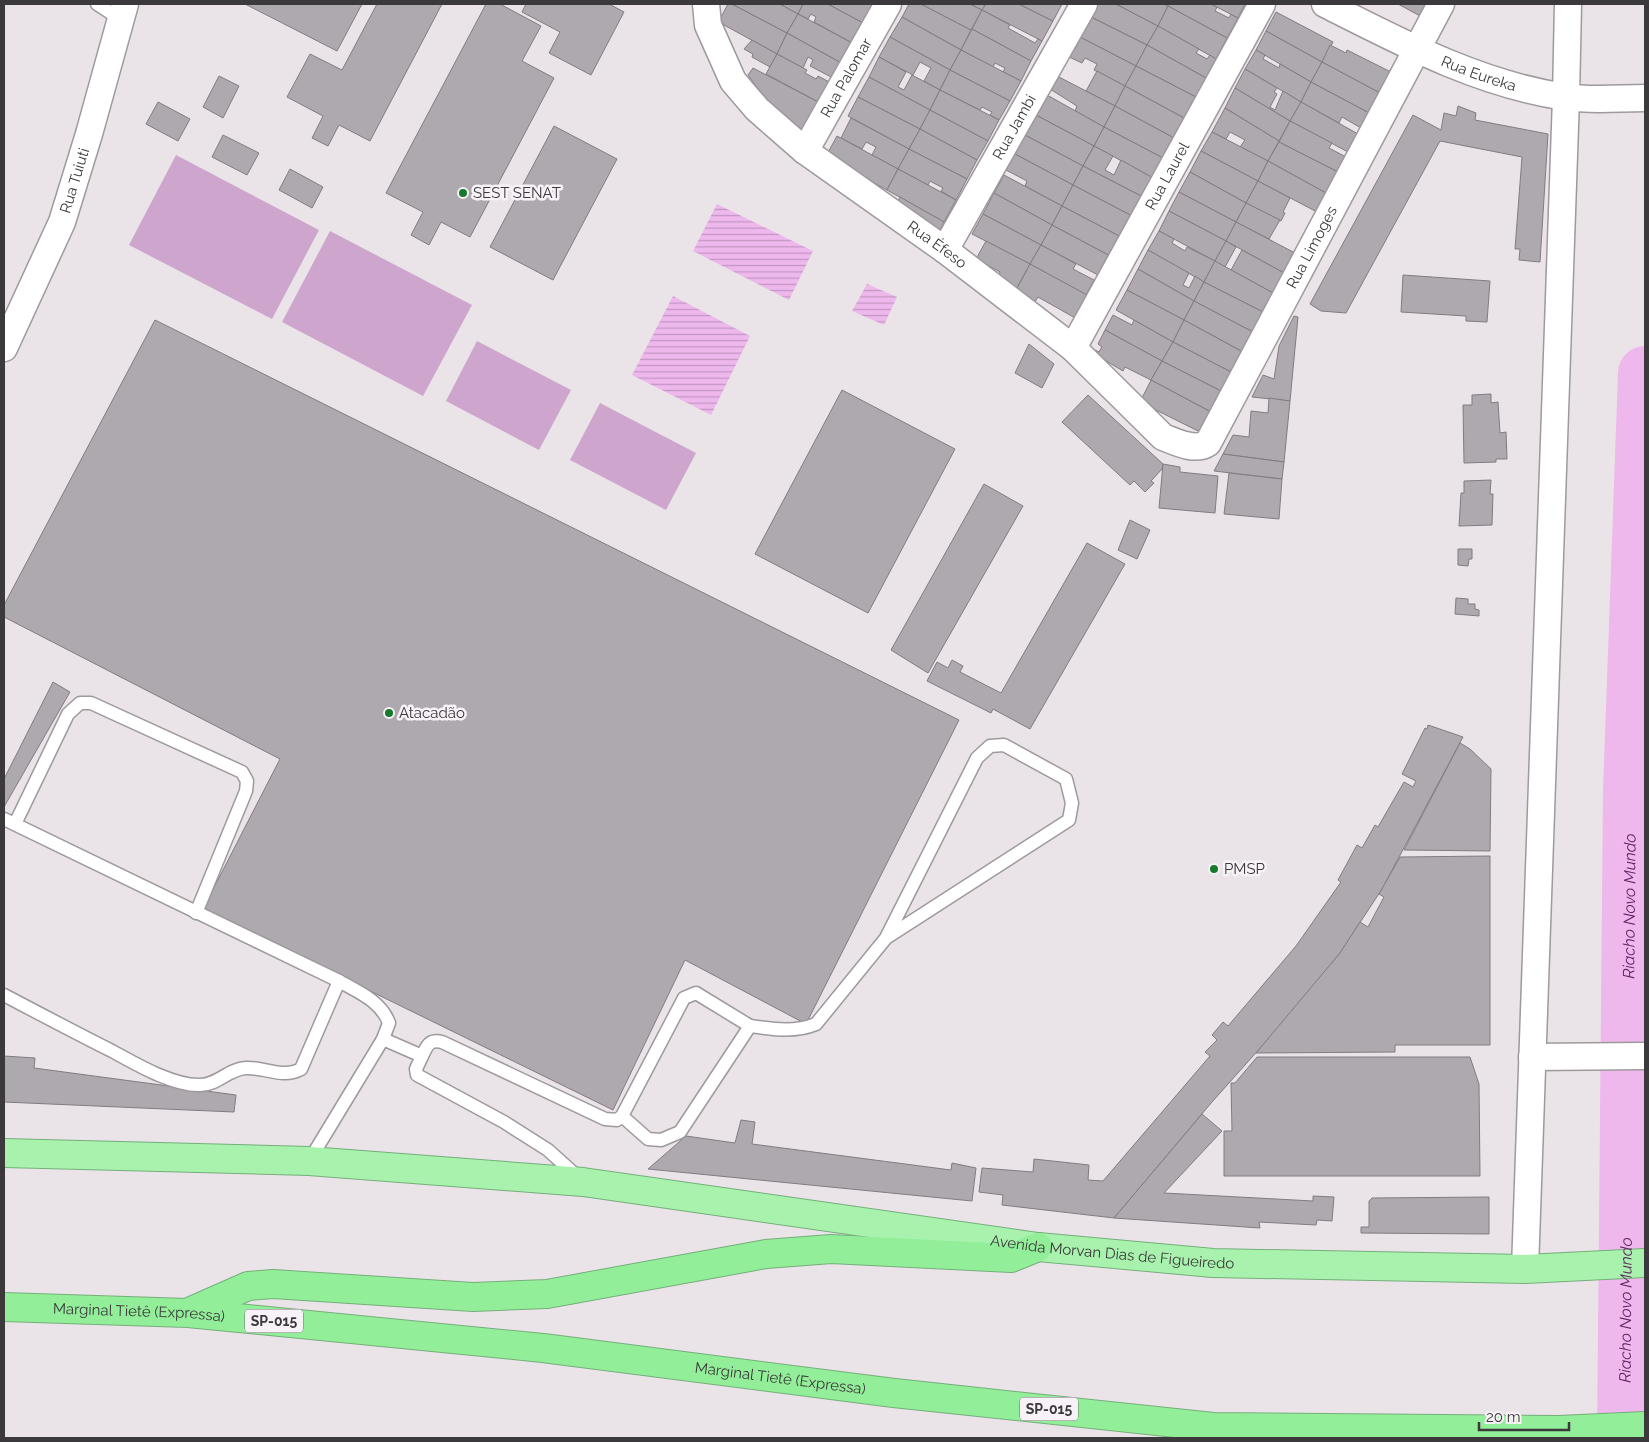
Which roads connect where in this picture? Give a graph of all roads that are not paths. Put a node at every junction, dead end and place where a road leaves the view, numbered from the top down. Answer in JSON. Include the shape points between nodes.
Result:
{"nodes":[{"id":1,"x":97,"y":4,"type":"edge"},
{"id":2,"x":706,"y":4,"type":"edge"},
{"id":3,"x":888,"y":4,"type":"edge"},
{"id":4,"x":1084,"y":4,"type":"edge"},
{"id":5,"x":1262,"y":4,"type":"edge"},
{"id":6,"x":1325,"y":4,"type":"edge"},
{"id":7,"x":1441,"y":4,"type":"edge"},
{"id":8,"x":1568,"y":4,"type":"edge"},
{"id":9,"x":122,"y":11,"type":"edge"},
{"id":10,"x":1417,"y":51,"type":"junction"},
{"id":11,"x":1566,"y":98,"type":"junction"},
{"id":12,"x":1633,"y":98,"type":"edge"},
{"id":13,"x":805,"y":152,"type":"junction"},
{"id":14,"x":945,"y":250,"type":"junction"},
{"id":15,"x":4,"y":348,"type":"edge"},
{"id":16,"x":1073,"y":348,"type":"junction"},
{"id":17,"x":1208,"y":443,"type":"joint"},
{"id":18,"x":10,"y":822,"type":"edge"},
{"id":19,"x":196,"y":913,"type":"junction"},
{"id":20,"x":886,"y":938,"type":"junction"},
{"id":21,"x":339,"y":981,"type":"junction"},
{"id":22,"x":4,"y":995,"type":"edge"},
{"id":23,"x":750,"y":1026,"type":"junction"},
{"id":24,"x":384,"y":1038,"type":"junction"},
{"id":25,"x":422,"y":1056,"type":"junction"},
{"id":26,"x":1645,"y":1056,"type":"edge"},
{"id":27,"x":1532,"y":1057,"type":"junction"},
{"id":28,"x":622,"y":1116,"type":"junction"},
{"id":29,"x":4,"y":1153,"type":"edge"},
{"id":30,"x":309,"y":1160,"type":"junction"},
{"id":31,"x":583,"y":1182,"type":"junction"},
{"id":32,"x":1038,"y":1247,"type":"junction"},
{"id":33,"x":1645,"y":1263,"type":"edge"},
{"id":34,"x":1525,"y":1268,"type":"junction"},
{"id":35,"x":4,"y":1307,"type":"edge"},
{"id":36,"x":188,"y":1313,"type":"junction"},
{"id":37,"x":1645,"y":1426,"type":"edge"}],
"edges":[{"from":1,"to":9,"type":"lane"},
{"from":2,"to":13,"type":"street","name":"Rua Éfeso","via":[[708,25],[733,81],[757,109]]},
{"from":3,"to":13,"type":"street","name":"Rua Palomar"},
{"from":4,"to":14,"type":"street","name":"Rua Jambi"},
{"from":5,"to":16,"type":"street","name":"Rua Laurel"},
{"from":6,"to":10,"type":"street","name":"Rua Eureka"},
{"from":7,"to":10,"type":"street","name":"Rua Limoges"},
{"from":8,"to":11,"type":"street"},
{"from":9,"to":15,"type":"street","name":"Rua Tuiuti","via":[[62,222]]},
{"from":10,"to":11,"type":"street","name":"Rua Eureka","via":[[1493,80]]},
{"from":10,"to":17,"type":"street","name":"Rua Limoges"},
{"from":11,"to":12,"type":"street","name":"Rua Eureka"},
{"from":11,"to":27,"type":"street"},
{"from":13,"to":14,"type":"street","name":"Rua Éfeso"},
{"from":14,"to":16,"type":"street","name":"Rua Éfeso"},
{"from":16,"to":17,"type":"street","name":"Rua Éfeso","via":[[1163,437],[1194,447]]},
{"from":18,"to":19,"type":"lane"},
{"from":18,"to":19,"type":"lane","via":[[68,714],[80,703],[91,703],[242,772],[247,781],[246,791]]},
{"from":19,"to":21,"type":"lane"},
{"from":20,"to":20,"type":"lane","via":[[977,758],[990,746],[1004,745],[1066,779],[1072,803],[1069,820]]},
{"from":20,"to":23,"type":"lane","via":[[816,1024],[786,1030]]},
{"from":21,"to":22,"type":"lane","via":[[301,1069],[283,1074],[240,1068],[231,1070],[215,1082],[201,1085],[189,1085],[151,1071]]},
{"from":21,"to":24,"type":"lane","via":[[371,999],[383,1011],[389,1023]]},
{"from":23,"to":28,"type":"lane","via":[[680,1132],[661,1140],[648,1139]]},
{"from":23,"to":28,"type":"lane","via":[[696,993],[689,994]]},
{"from":24,"to":25,"type":"lane"},
{"from":24,"to":30,"type":"lane"},
{"from":25,"to":28,"type":"lane","via":[[432,1041],[442,1042],[605,1119],[617,1120]]},
{"from":25,"to":31,"type":"lane","via":[[417,1075],[540,1145]]},
{"from":26,"to":27,"type":"street"},
{"from":27,"to":34,"type":"street"},
{"from":29,"to":30,"type":"highway","name":"Avenida Morvan Dias de Figueiredo"},
{"from":30,"to":31,"type":"highway","name":"Avenida Morvan Dias de Figueiredo"},
{"from":31,"to":32,"type":"highway","name":"Avenida Morvan Dias de Figueiredo"},
{"from":32,"to":34,"type":"highway","name":"Avenida Morvan Dias de Figueiredo","via":[[1213,1263]]},
{"from":32,"to":36,"type":"highway","via":[[1011,1258],[832,1249],[766,1254],[547,1294],[473,1297],[273,1284],[248,1286]]},
{"from":33,"to":34,"type":"highway","name":"Avenida Morvan Dias de Figueiredo"},
{"from":35,"to":36,"type":"highway","name":"Marginal Tietê (Expressa)","number":"SP-015"},
{"from":36,"to":37,"type":"highway","name":"Marginal Tietê (Expressa)","number":"SP-015","via":[[543,1348],[894,1392],[1213,1427],[1559,1430]]}]}
